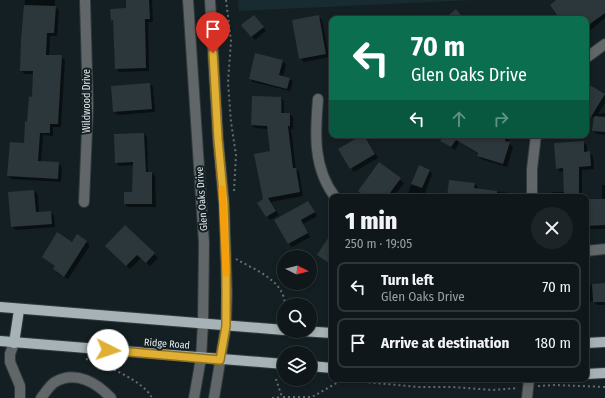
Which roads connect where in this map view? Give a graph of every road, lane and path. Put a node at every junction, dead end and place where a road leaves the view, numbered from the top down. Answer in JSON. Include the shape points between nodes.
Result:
{"nodes":[{"id":1,"x":85,"y":0,"type":"edge"},
{"id":2,"x":188,"y":0,"type":"edge"},
{"id":3,"x":210,"y":0,"type":"edge"},
{"id":4,"x":226,"y":0,"type":"edge"},
{"id":5,"x":605,"y":44,"type":"edge"},
{"id":6,"x":589,"y":56,"type":"edge"},
{"id":7,"x":318,"y":100,"type":"dead end"},
{"id":8,"x":536,"y":138,"type":"edge"},
{"id":9,"x":234,"y":193,"type":"dead end"},
{"id":10,"x":333,"y":194,"type":"edge"},
{"id":11,"x":532,"y":194,"type":"edge"},
{"id":12,"x":84,"y":202,"type":"dead end"},
{"id":13,"x":605,"y":249,"type":"edge"},
{"id":14,"x":589,"y":251,"type":"edge"},
{"id":15,"x":236,"y":258,"type":"dead end"},
{"id":16,"x":284,"y":298,"type":"edge"},
{"id":17,"x":0,"y":307,"type":"edge"},
{"id":18,"x":19,"y":310,"type":"junction"},
{"id":19,"x":203,"y":323,"type":"junction"},
{"id":20,"x":226,"y":326,"type":"junction"},
{"id":21,"x":277,"y":330,"type":"edge"},
{"id":22,"x":317,"y":332,"type":"edge"},
{"id":23,"x":329,"y":333,"type":"edge"},
{"id":24,"x":0,"y":341,"type":"edge"},
{"id":25,"x":605,"y":342,"type":"edge"},
{"id":26,"x":14,"y":343,"type":"junction"},
{"id":27,"x":589,"y":343,"type":"edge"},
{"id":28,"x":201,"y":358,"type":"junction"},
{"id":29,"x":85,"y":359,"type":"dead end"},
{"id":30,"x":220,"y":360,"type":"junction"},
{"id":31,"x":277,"y":364,"type":"edge"},
{"id":32,"x":317,"y":367,"type":"edge"},
{"id":33,"x":329,"y":368,"type":"edge"},
{"id":34,"x":605,"y":373,"type":"edge"},
{"id":35,"x":589,"y":374,"type":"edge"},
{"id":36,"x":276,"y":379,"type":"dead end"},
{"id":37,"x":338,"y":382,"type":"edge"},
{"id":38,"x":366,"y":382,"type":"edge"},
{"id":39,"x":528,"y":383,"type":"edge"},
{"id":40,"x":605,"y":387,"type":"edge"},
{"id":41,"x":282,"y":397,"type":"junction"},
{"id":42,"x":20,"y":398,"type":"edge"},
{"id":43,"x":41,"y":398,"type":"edge"},
{"id":44,"x":111,"y":398,"type":"edge"},
{"id":45,"x":152,"y":398,"type":"edge"},
{"id":46,"x":194,"y":398,"type":"edge"},
{"id":47,"x":214,"y":398,"type":"edge"},
{"id":48,"x":272,"y":398,"type":"edge"},
{"id":49,"x":527,"y":398,"type":"edge"}],
"edges":[{"from":1,"to":12,"type":"street","name":"Wildwood Drive","via":[[88,106]]},
{"from":2,"to":19,"type":"street","name":"Glen Oaks Drive","via":[[204,243]]},
{"from":3,"to":20,"type":"street","via":[[224,204]]},
{"from":4,"to":9,"type":"path","via":[[232,41],[228,82],[236,155]]},
{"from":5,"to":6,"type":"street"},
{"from":7,"to":10,"type":"street","via":[[316,150],[322,174]]},
{"from":8,"to":11,"type":"street"},
{"from":13,"to":14,"type":"street"},
{"from":15,"to":16,"type":"path","via":[[271,279]]},
{"from":17,"to":18,"type":"main road"},
{"from":18,"to":19,"type":"main road"},
{"from":18,"to":26,"type":"main road"},
{"from":19,"to":20,"type":"main road"},
{"from":19,"to":28,"type":"street","name":"Glen Oaks Drive"},
{"from":20,"to":21,"type":"main road"},
{"from":20,"to":30,"type":"street"},
{"from":22,"to":23,"type":"main road"},
{"from":24,"to":26,"type":"main road","name":"Ridge Road"},
{"from":25,"to":27,"type":"main road"},
{"from":26,"to":28,"type":"main road","name":"Ridge Road"},
{"from":26,"to":42,"type":"street","via":[[10,362],[20,386]]},
{"from":28,"to":30,"type":"main road","name":"Ridge Road"},
{"from":28,"to":46,"type":"street","name":"Glen Oaks Drive"},
{"from":29,"to":45,"type":"path","via":[[115,369],[143,387]]},
{"from":30,"to":31,"type":"main road","name":"Ridge Road"},
{"from":30,"to":47,"type":"street"},
{"from":32,"to":33,"type":"main road"},
{"from":34,"to":35,"type":"main road"},
{"from":36,"to":41,"type":"path"},
{"from":37,"to":41,"type":"path","via":[[312,398]]},
{"from":38,"to":39,"type":"path","via":[[493,390]]},
{"from":39,"to":40,"type":"path"},
{"from":39,"to":49,"type":"street"},
{"from":41,"to":48,"type":"path"},
{"from":43,"to":44,"type":"street","via":[[55,382],[68,378],[85,378]]}]}
